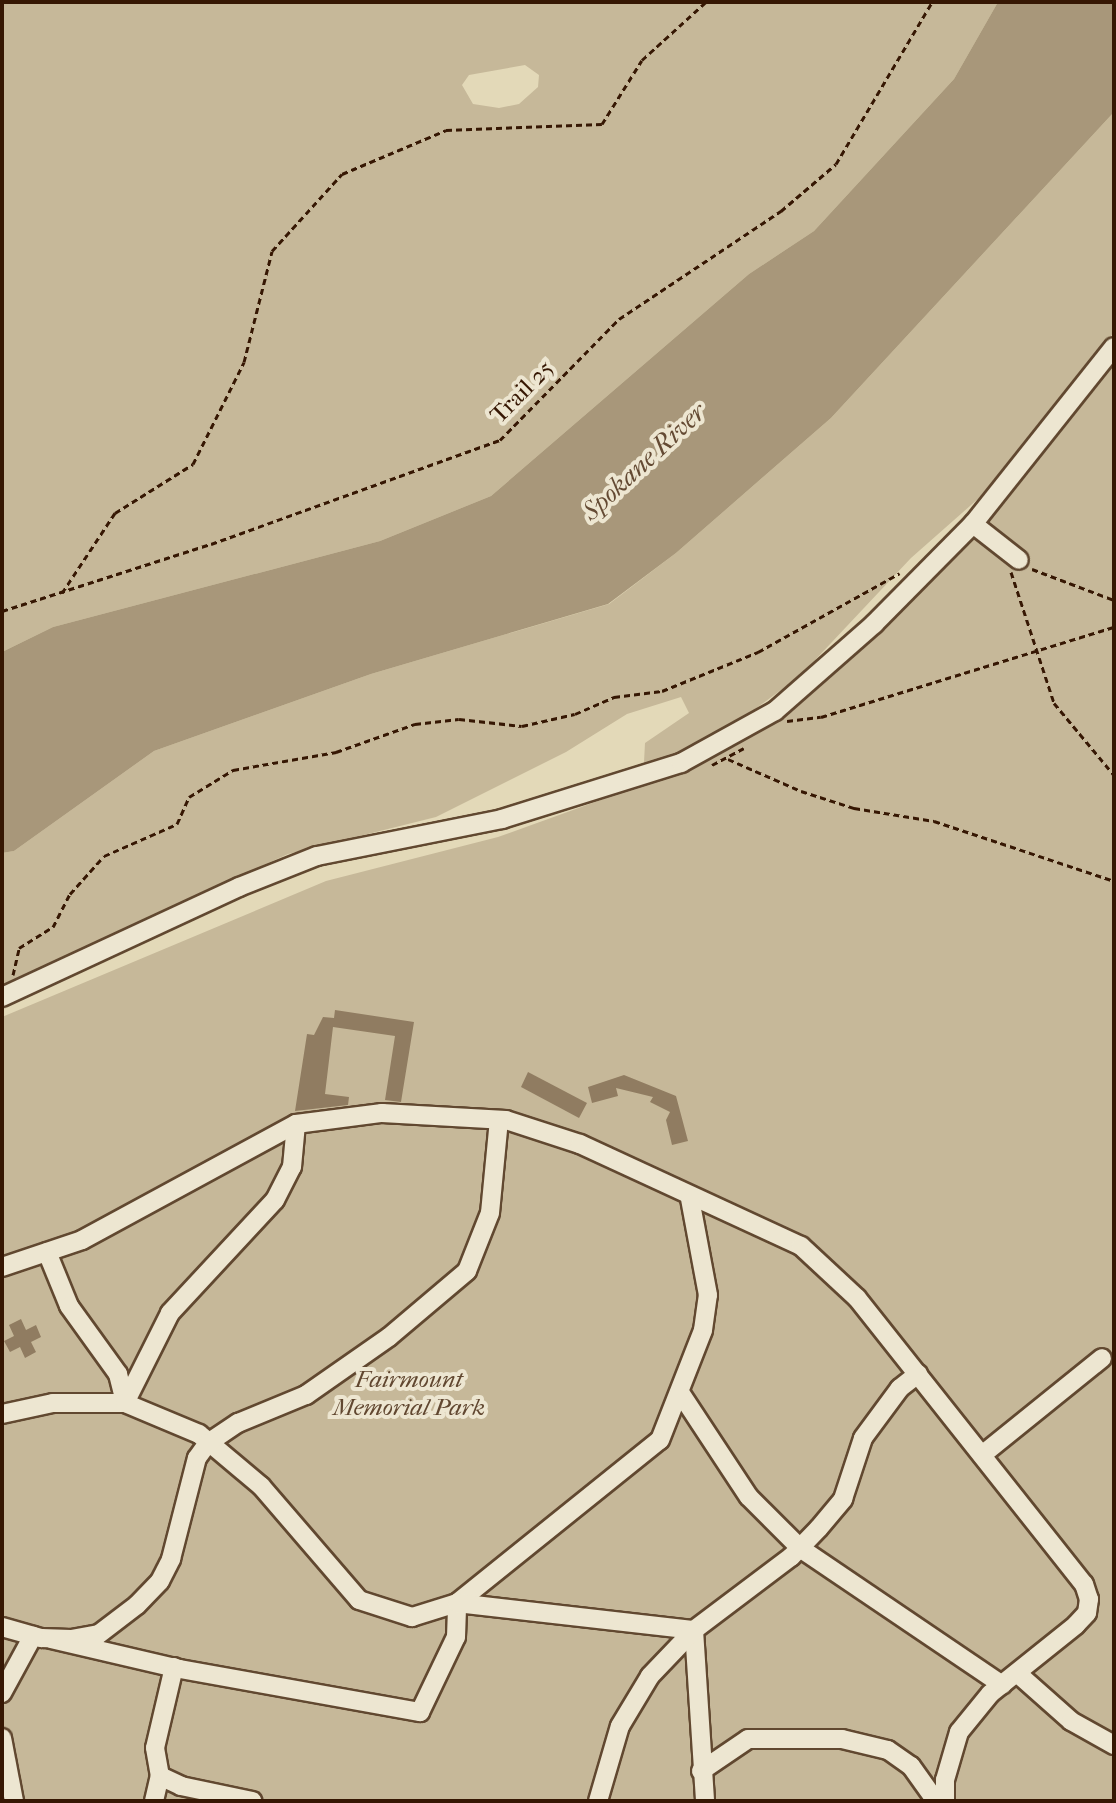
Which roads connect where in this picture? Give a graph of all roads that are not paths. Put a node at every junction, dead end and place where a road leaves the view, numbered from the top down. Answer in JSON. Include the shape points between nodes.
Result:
{"nodes":[{"id":1,"x":1114,"y":347,"type":"edge"},
{"id":2,"x":973,"y":524,"type":"junction"},
{"id":3,"x":1014,"y":556,"type":"road end"},
{"id":4,"x":6,"y":996,"type":"edge"},
{"id":5,"x":499,"y":1120,"type":"junction"},
{"id":6,"x":296,"y":1124,"type":"junction"},
{"id":7,"x":690,"y":1199,"type":"junction"},
{"id":8,"x":47,"y":1252,"type":"junction"},
{"id":9,"x":2,"y":1267,"type":"edge"},
{"id":10,"x":1102,"y":1358,"type":"dead end"},
{"id":11,"x":918,"y":1374,"type":"junction"},
{"id":12,"x":681,"y":1394,"type":"junction"},
{"id":13,"x":125,"y":1403,"type":"junction"},
{"id":14,"x":2,"y":1414,"type":"edge"},
{"id":15,"x":208,"y":1443,"type":"junction"},
{"id":16,"x":982,"y":1455,"type":"junction"},
{"id":17,"x":800,"y":1548,"type":"junction"},
{"id":18,"x":457,"y":1603,"type":"junction"},
{"id":19,"x":2,"y":1627,"type":"edge"},
{"id":20,"x":694,"y":1630,"type":"junction"},
{"id":21,"x":42,"y":1637,"type":"junction"},
{"id":22,"x":174,"y":1667,"type":"junction"},
{"id":23,"x":1009,"y":1679,"type":"junction"},
{"id":24,"x":2,"y":1693,"type":"edge"},
{"id":25,"x":2,"y":1738,"type":"edge"},
{"id":26,"x":1114,"y":1745,"type":"edge"},
{"id":27,"x":701,"y":1771,"type":"junction"},
{"id":28,"x":160,"y":1776,"type":"junction"},
{"id":29,"x":14,"y":1801,"type":"edge"},
{"id":30,"x":154,"y":1801,"type":"edge"},
{"id":31,"x":252,"y":1801,"type":"edge"},
{"id":32,"x":598,"y":1801,"type":"edge"},
{"id":33,"x":705,"y":1801,"type":"edge"},
{"id":34,"x":936,"y":1801,"type":"edge"},
{"id":35,"x":945,"y":1801,"type":"edge"}],
"edges":[{"from":1,"to":2,"type":"street"},
{"from":2,"to":3,"type":"street"},
{"from":2,"to":4,"type":"street","via":[[874,624],[775,711],[681,763],[502,819],[317,856]]},
{"from":5,"to":6,"type":"street","via":[[382,1113]]},
{"from":5,"to":7,"type":"street","via":[[580,1144]]},
{"from":5,"to":15,"type":"street","via":[[490,1213],[467,1271],[389,1337],[306,1395],[238,1423]]},
{"from":6,"to":8,"type":"street","via":[[82,1240]]},
{"from":6,"to":13,"type":"street","via":[[292,1167],[275,1200],[253,1230],[189,1288],[151,1346]]},
{"from":7,"to":11,"type":"street","via":[[801,1246],[857,1298]]},
{"from":7,"to":12,"type":"street","via":[[708,1295],[703,1330]]},
{"from":8,"to":9,"type":"street"},
{"from":8,"to":13,"type":"street","via":[[69,1306],[118,1374]]},
{"from":10,"to":16,"type":"street"},
{"from":11,"to":16,"type":"street"},
{"from":11,"to":17,"type":"street","via":[[882,1409],[863,1438],[843,1499]]},
{"from":12,"to":17,"type":"street","via":[[749,1497]]},
{"from":12,"to":18,"type":"street","via":[[660,1440]]},
{"from":13,"to":14,"type":"street","via":[[53,1403]]},
{"from":13,"to":15,"type":"street"},
{"from":15,"to":18,"type":"street","via":[[261,1486],[359,1600],[412,1617]]},
{"from":15,"to":21,"type":"street","via":[[197,1458],[160,1581],[99,1634]]},
{"from":16,"to":23,"type":"street","via":[[1084,1584],[1089,1599],[1087,1613],[1076,1625]]},
{"from":17,"to":20,"type":"street"},
{"from":17,"to":23,"type":"street"},
{"from":18,"to":20,"type":"street","via":[[622,1626]]},
{"from":18,"to":22,"type":"street","via":[[456,1637],[420,1712]]},
{"from":19,"to":21,"type":"street"},
{"from":20,"to":27,"type":"street"},
{"from":20,"to":32,"type":"street","via":[[650,1676],[620,1726]]},
{"from":21,"to":22,"type":"street"},
{"from":21,"to":24,"type":"street"},
{"from":22,"to":28,"type":"street","via":[[155,1748]]},
{"from":23,"to":26,"type":"street"},
{"from":23,"to":35,"type":"street","via":[[959,1732],[945,1780]]},
{"from":25,"to":29,"type":"street"},
{"from":27,"to":33,"type":"street"},
{"from":27,"to":34,"type":"street","via":[[748,1739],[842,1739],[899,1758]]},
{"from":28,"to":30,"type":"street"},
{"from":28,"to":31,"type":"street","via":[[181,1786]]}]}
